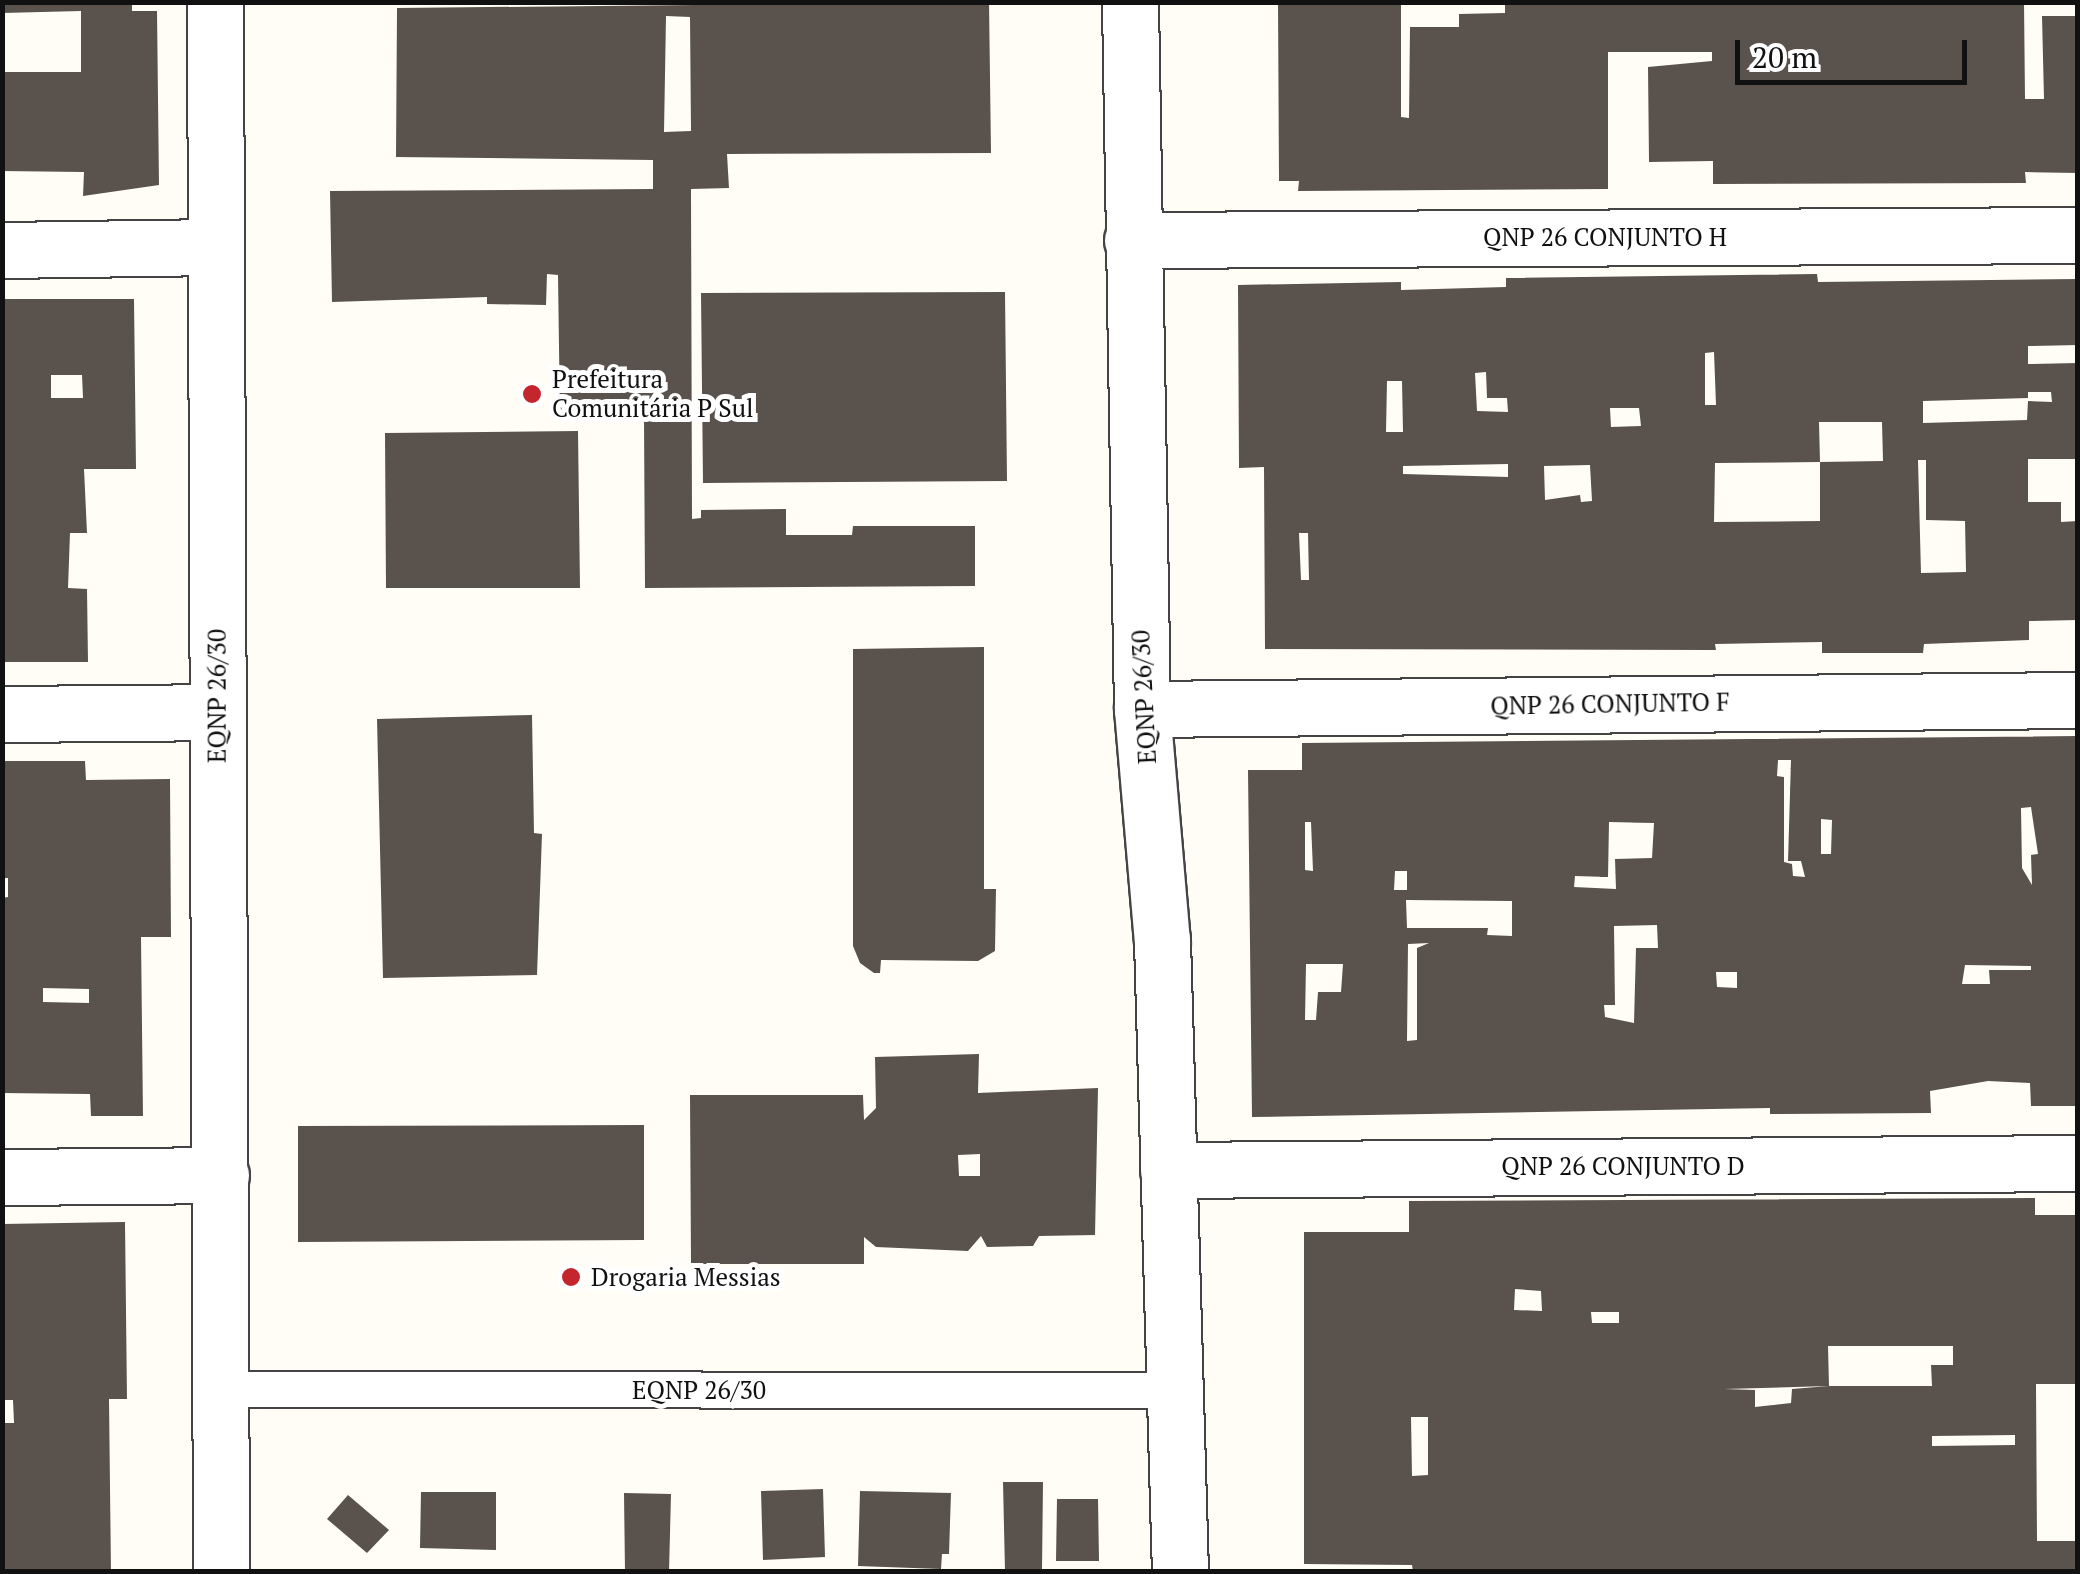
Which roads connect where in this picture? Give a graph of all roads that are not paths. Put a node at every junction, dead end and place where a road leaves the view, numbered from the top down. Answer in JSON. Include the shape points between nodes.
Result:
{"nodes":[{"id":1,"x":215,"y":2,"type":"edge"},
{"id":2,"x":1130,"y":2,"type":"edge"},
{"id":3,"x":2078,"y":235,"type":"edge"},
{"id":4,"x":1132,"y":240,"type":"junction"},
{"id":5,"x":215,"y":248,"type":"junction"},
{"id":6,"x":2,"y":250,"type":"edge"},
{"id":7,"x":2078,"y":700,"type":"edge"},
{"id":8,"x":1142,"y":708,"type":"junction"},
{"id":9,"x":217,"y":712,"type":"junction"},
{"id":10,"x":2,"y":714,"type":"edge"},
{"id":11,"x":2078,"y":1163,"type":"edge"},
{"id":12,"x":1168,"y":1170,"type":"junction"},
{"id":13,"x":221,"y":1176,"type":"junction"},
{"id":14,"x":2,"y":1177,"type":"edge"},
{"id":15,"x":222,"y":1389,"type":"junction"},
{"id":16,"x":1176,"y":1390,"type":"junction"},
{"id":17,"x":221,"y":1572,"type":"edge"},
{"id":18,"x":1180,"y":1572,"type":"edge"}],
"edges":[{"from":1,"to":5,"type":"street","name":"EQNP 26/30"},
{"from":2,"to":4,"type":"street","name":"EQNP 26/30"},
{"from":3,"to":4,"type":"street","name":"QNP 26 CONJUNTO H"},
{"from":4,"to":8,"type":"street","name":"EQNP 26/30"},
{"from":5,"to":6,"type":"street"},
{"from":5,"to":9,"type":"street","name":"EQNP 26/30"},
{"from":7,"to":8,"type":"street","name":"QNP 26 CONJUNTO F"},
{"from":8,"to":12,"type":"street","name":"EQNP 26/30","via":[[1162,940]]},
{"from":9,"to":10,"type":"street"},
{"from":9,"to":13,"type":"street","name":"EQNP 26/30"},
{"from":11,"to":12,"type":"street","name":"QNP 26 CONJUNTO D"},
{"from":12,"to":16,"type":"street","name":"EQNP 26/30"},
{"from":13,"to":14,"type":"street"},
{"from":13,"to":15,"type":"street","name":"EQNP 26/30"},
{"from":15,"to":16,"type":"lane","name":"EQNP 26/30"},
{"from":15,"to":17,"type":"street","name":"EQNP 26/30"},
{"from":16,"to":18,"type":"street","name":"EQNP 26/30"}]}
